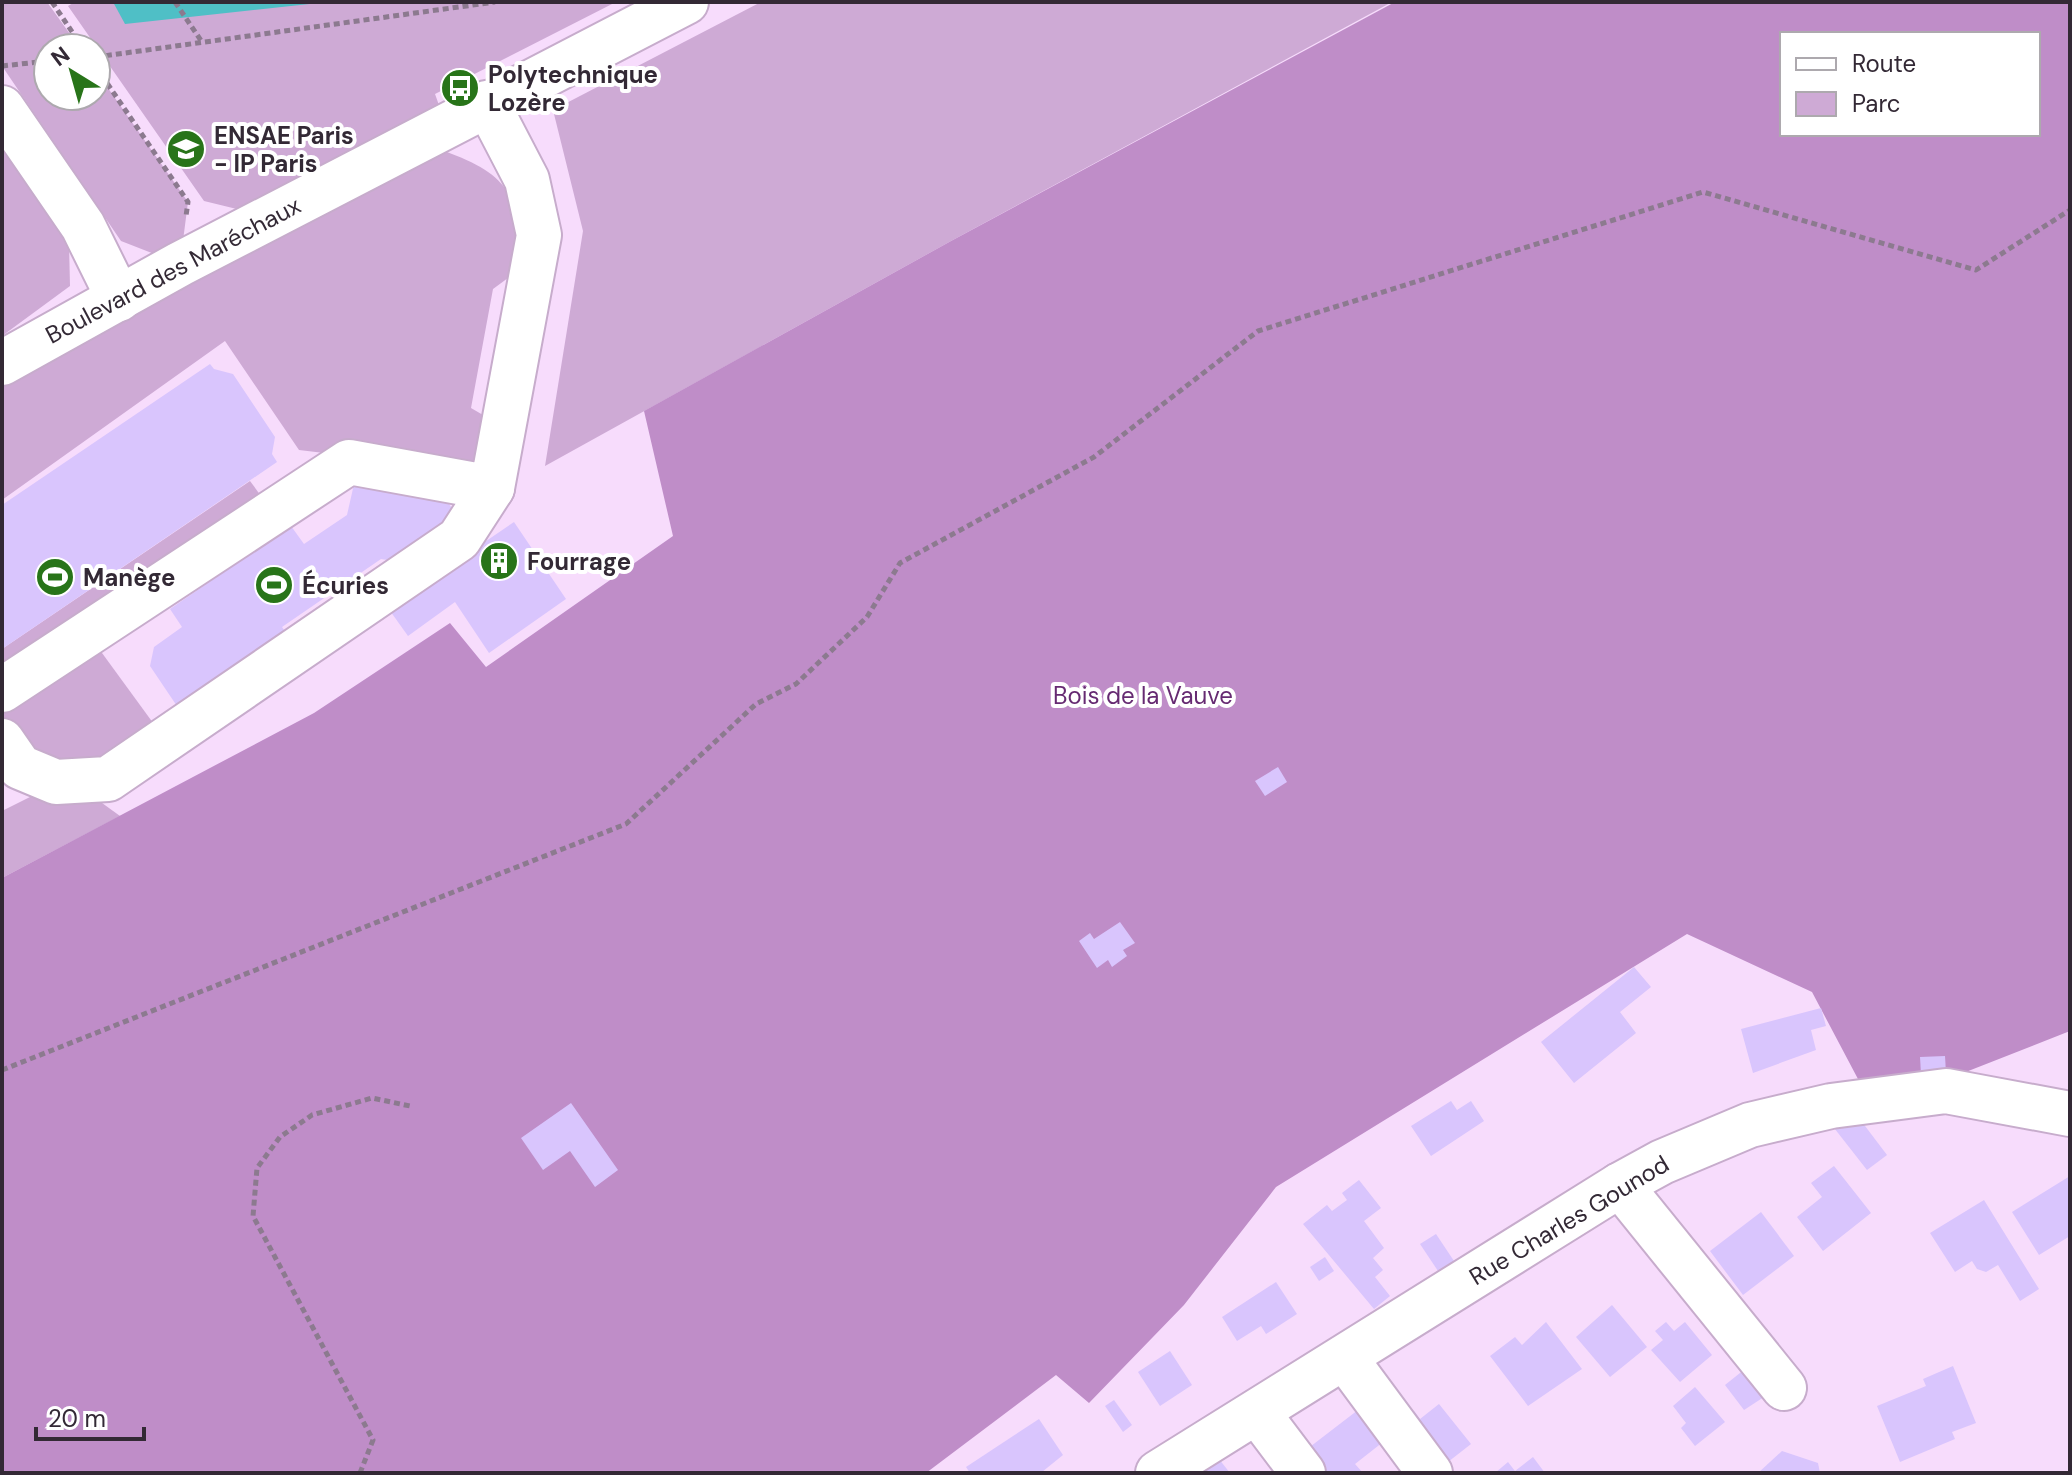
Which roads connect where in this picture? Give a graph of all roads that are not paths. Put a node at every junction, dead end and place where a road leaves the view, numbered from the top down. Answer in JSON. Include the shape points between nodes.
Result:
{"nodes":[{"id":1,"x":680,"y":3,"type":"edge"},
{"id":2,"x":487,"y":103,"type":"junction"},
{"id":3,"x":3,"y":112,"type":"edge"},
{"id":4,"x":119,"y":299,"type":"junction"},
{"id":5,"x":2,"y":363,"type":"edge"},
{"id":6,"x":492,"y":488,"type":"junction"},
{"id":7,"x":2,"y":690,"type":"edge"},
{"id":8,"x":2,"y":741,"type":"edge"},
{"id":9,"x":2070,"y":1114,"type":"edge"},
{"id":10,"x":1620,"y":1185,"type":"junction"},
{"id":11,"x":1345,"y":1358,"type":"junction"},
{"id":12,"x":1784,"y":1388,"type":"dead end"},
{"id":13,"x":1257,"y":1412,"type":"junction"},
{"id":14,"x":1170,"y":1470,"type":"edge"},
{"id":15,"x":1303,"y":1473,"type":"edge"},
{"id":16,"x":1430,"y":1473,"type":"edge"}],
"edges":[{"from":1,"to":2,"type":"street","name":"Boulevard des Maréchaux"},
{"from":2,"to":4,"type":"street","name":"Boulevard des Maréchaux"},
{"from":2,"to":6,"type":"street","via":[[527,180],[539,235]]},
{"from":3,"to":4,"type":"street","via":[[83,226]]},
{"from":4,"to":5,"type":"street","name":"Boulevard des Maréchaux"},
{"from":6,"to":7,"type":"street","via":[[349,462]]},
{"from":6,"to":8,"type":"street","via":[[459,539],[108,779],[56,782],[20,767]]},
{"from":9,"to":10,"type":"street","name":"Rue Charles Gounod","via":[[1946,1091],[1831,1106],[1750,1125]]},
{"from":10,"to":11,"type":"street","name":"Rue Charles Gounod"},
{"from":10,"to":12,"type":"street"},
{"from":11,"to":13,"type":"street","name":"Rue Charles Gounod"},
{"from":11,"to":16,"type":"street"},
{"from":13,"to":14,"type":"street","name":"Rue Charles Gounod"},
{"from":13,"to":15,"type":"street"}]}
